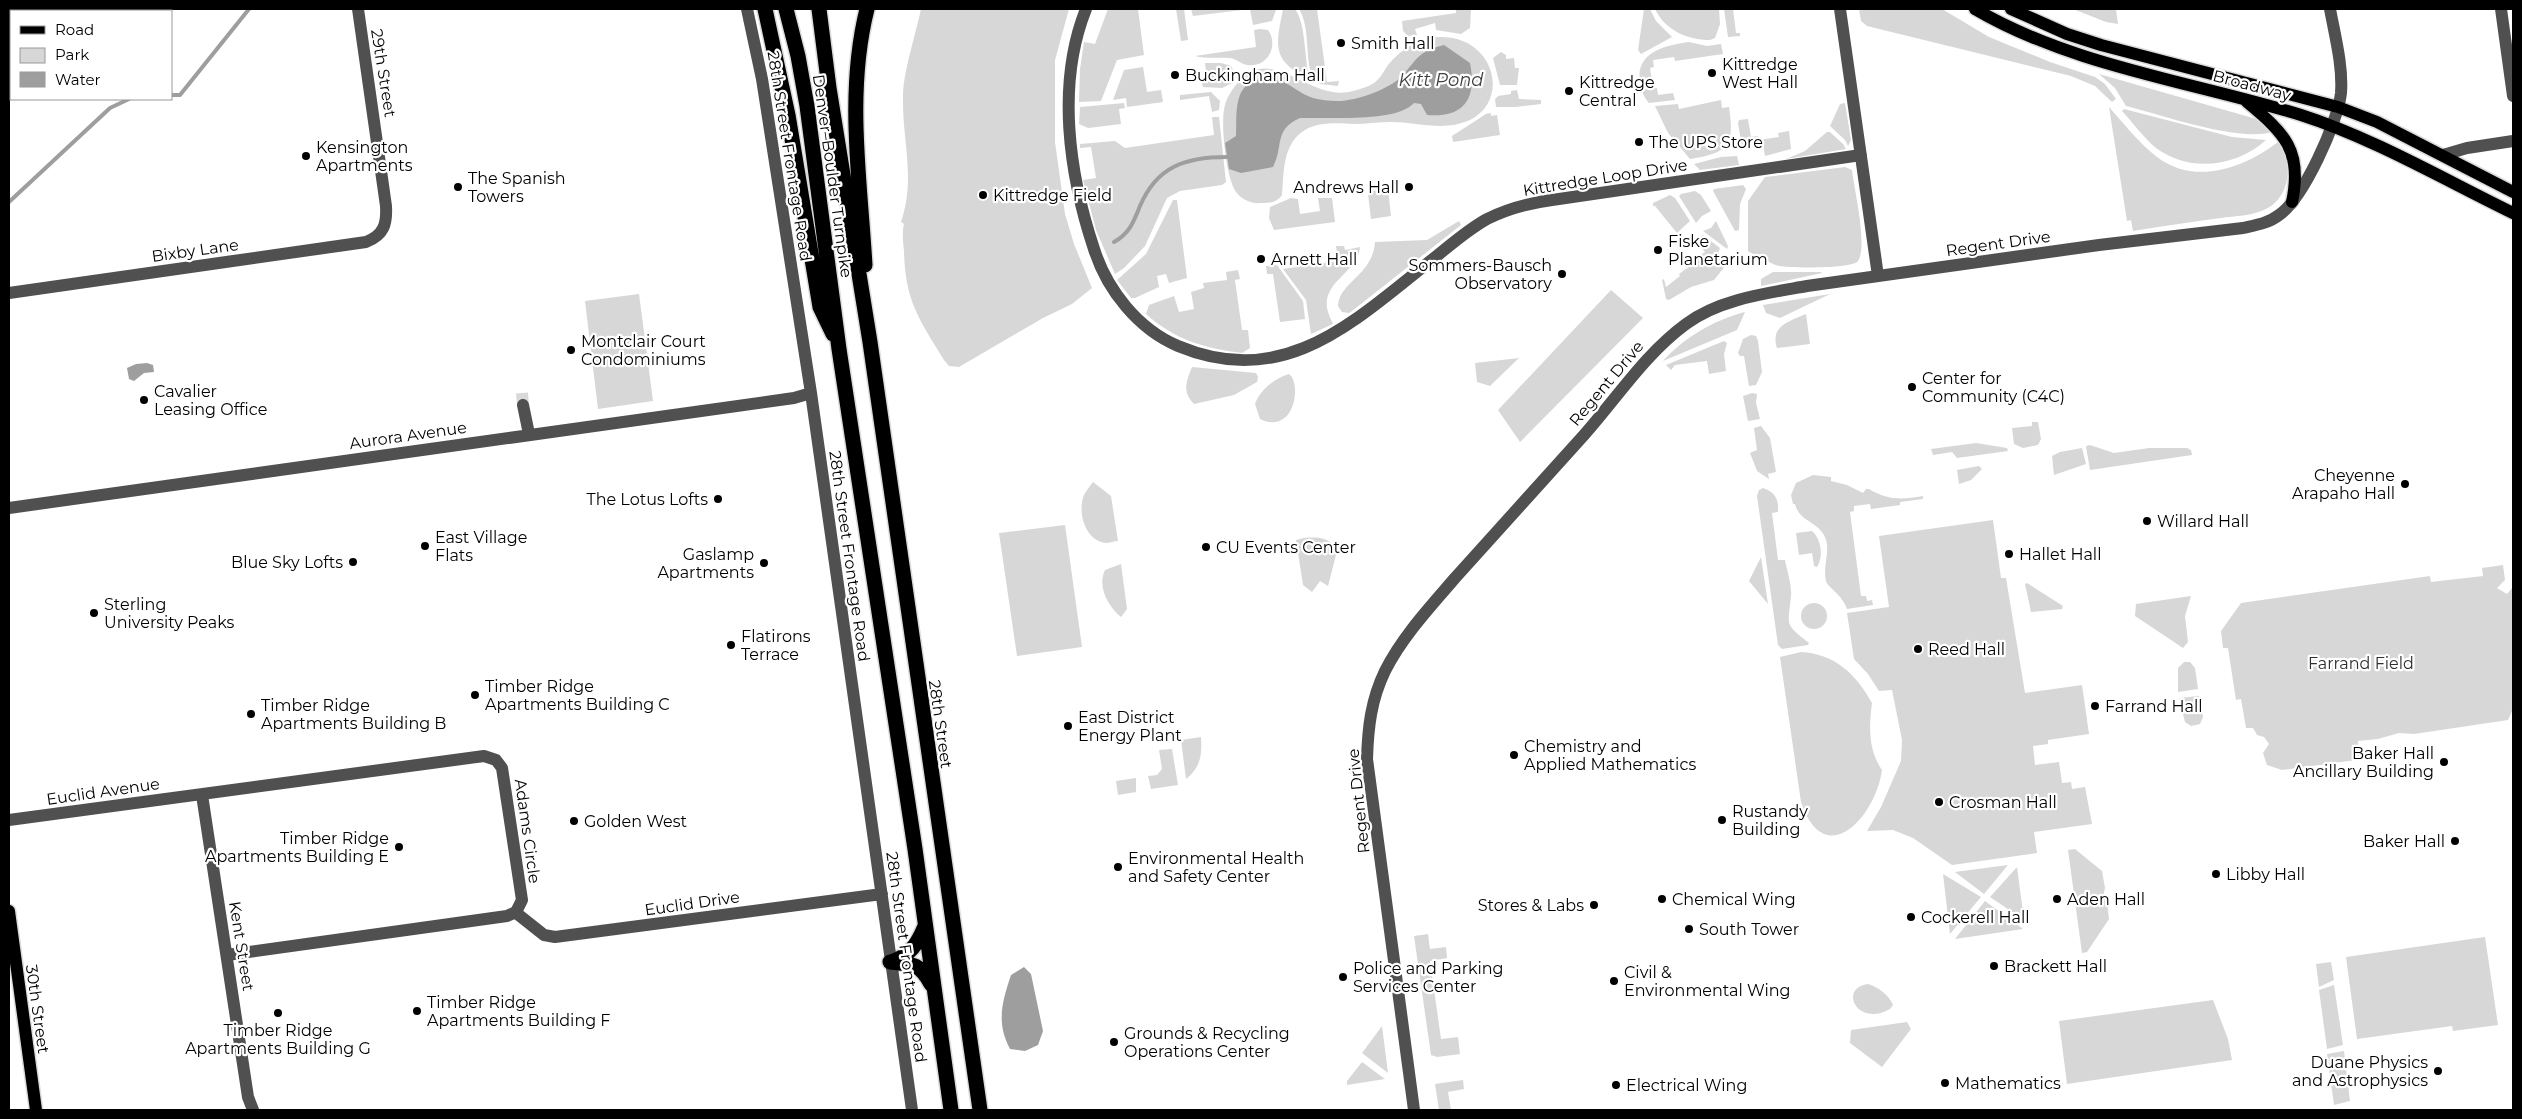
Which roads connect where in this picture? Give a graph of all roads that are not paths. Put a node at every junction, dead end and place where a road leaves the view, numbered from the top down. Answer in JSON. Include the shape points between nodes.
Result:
{"nodes":[{"id":1,"x":358,"y":9,"type":"edge"},
{"id":2,"x":747,"y":9,"type":"edge"},
{"id":3,"x":765,"y":9,"type":"edge"},
{"id":4,"x":786,"y":9,"type":"edge"},
{"id":5,"x":819,"y":9,"type":"edge"},
{"id":6,"x":867,"y":9,"type":"edge"},
{"id":7,"x":1086,"y":9,"type":"edge"},
{"id":8,"x":1840,"y":9,"type":"edge"},
{"id":9,"x":1975,"y":9,"type":"edge"},
{"id":10,"x":2011,"y":9,"type":"edge"},
{"id":11,"x":2330,"y":9,"type":"edge"},
{"id":12,"x":2501,"y":9,"type":"edge"},
{"id":13,"x":2513,"y":96,"type":"edge"},
{"id":14,"x":2243,"y":99,"type":"junction"},
{"id":15,"x":2338,"y":107,"type":"junction"},
{"id":16,"x":2332,"y":126,"type":"junction"},
{"id":17,"x":2513,"y":141,"type":"edge"},
{"id":18,"x":2444,"y":155,"type":"junction"},
{"id":19,"x":1861,"y":156,"type":"junction"},
{"id":20,"x":2513,"y":192,"type":"edge"},
{"id":21,"x":2292,"y":202,"type":"junction"},
{"id":22,"x":2513,"y":213,"type":"edge"},
{"id":23,"x":383,"y":231,"type":"joint"},
{"id":24,"x":1878,"y":276,"type":"junction"},
{"id":25,"x":9,"y":294,"type":"edge"},
{"id":26,"x":870,"y":342,"type":"junction"},
{"id":27,"x":839,"y":348,"type":"junction"},
{"id":28,"x":811,"y":393,"type":"junction"},
{"id":29,"x":523,"y":405,"type":"tunnel mouth"},
{"id":30,"x":529,"y":434,"type":"junction"},
{"id":31,"x":9,"y":508,"type":"edge"},
{"id":32,"x":202,"y":795,"type":"junction"},
{"id":33,"x":9,"y":820,"type":"edge"},
{"id":34,"x":882,"y":894,"type":"junction"},
{"id":35,"x":9,"y":911,"type":"edge"},
{"id":36,"x":515,"y":912,"type":"junction"},
{"id":37,"x":925,"y":926,"type":"junction"},
{"id":38,"x":227,"y":955,"type":"junction"},
{"id":39,"x":890,"y":962,"type":"junction"},
{"id":40,"x":14,"y":987,"type":"edge"},
{"id":41,"x":933,"y":987,"type":"junction"},
{"id":42,"x":251,"y":1106,"type":"edge"},
{"id":43,"x":36,"y":1110,"type":"edge"},
{"id":44,"x":912,"y":1110,"type":"edge"},
{"id":45,"x":951,"y":1110,"type":"edge"},
{"id":46,"x":980,"y":1110,"type":"edge"},
{"id":47,"x":1414,"y":1110,"type":"edge"}],
"edges":[{"from":1,"to":23,"type":"street","name":"29th Street","via":[[386,206],[387,219]]},
{"from":2,"to":28,"type":"street","name":"28th Street Frontage Road","via":[[762,78]]},
{"from":3,"to":27,"type":"highway","via":[[788,115],[820,307]]},
{"from":4,"to":27,"type":"highway","name":"Denver–Boulder Turnpike","via":[[807,106]]},
{"from":5,"to":26,"type":"highway","name":"Denver–Boulder Turnpike"},
{"from":6,"to":26,"type":"highway","via":[[858,56],[856,93]]},
{"from":7,"to":19,"type":"street","name":"Kittredge Loop Drive","via":[[1077,31],[1070,74],[1069,129],[1077,184],[1096,258],[1108,282],[1149,331],[1192,352],[1218,357],[1276,358],[1332,335],[1471,229],[1510,209],[1552,200]]},
{"from":8,"to":19,"type":"street"},
{"from":9,"to":14,"type":"main road","name":"Broadway","via":[[2005,26],[2062,48]]},
{"from":10,"to":15,"type":"main road","name":"Broadway","via":[[2067,34],[2102,45]]},
{"from":11,"to":15,"type":"street","name":"Regent Drive","via":[[2340,79]]},
{"from":12,"to":13,"type":"street"},
{"from":14,"to":16,"type":"main road","name":"Broadway"},
{"from":14,"to":21,"type":"main road","via":[[2273,124],[2288,142],[2295,170]]},
{"from":15,"to":16,"type":"street","name":"Regent Drive"},
{"from":15,"to":18,"type":"main road","name":"Broadway"},
{"from":16,"to":21,"type":"street","name":"Regent Drive","via":[[2307,179]]},
{"from":16,"to":22,"type":"main road","name":"Broadway"},
{"from":17,"to":18,"type":"street"},
{"from":18,"to":20,"type":"main road","name":"Broadway"},
{"from":19,"to":24,"type":"street"},
{"from":21,"to":24,"type":"street","name":"Regent Drive","via":[[2280,215],[2243,228]]},
{"from":23,"to":25,"type":"street","name":"Bixby Lane","via":[[366,242]]},
{"from":24,"to":47,"type":"street","name":"Regent Drive","via":[[1775,292],[1731,303],[1692,319],[1657,348],[1414,626],[1385,670],[1368,722],[1367,759]]},
{"from":26,"to":46,"type":"highway","name":"28th Street"},
{"from":27,"to":37,"type":"highway"},
{"from":28,"to":30,"type":"street","name":"Aurora Avenue","via":[[794,398]]},
{"from":28,"to":34,"type":"street","name":"28th Street Frontage Road"},
{"from":29,"to":30,"type":"street"},
{"from":30,"to":31,"type":"street","name":"Aurora Avenue"},
{"from":32,"to":33,"type":"street","name":"Euclid Avenue"},
{"from":32,"to":36,"type":"street","name":"Adams Circle","via":[[484,756],[496,760],[505,778],[522,900]]},
{"from":32,"to":38,"type":"street","name":"Kent Street"},
{"from":34,"to":36,"type":"street","name":"Euclid Drive","via":[[555,937],[544,935]]},
{"from":34,"to":39,"type":"street","name":"28th Street Frontage Road"},
{"from":35,"to":40,"type":"main road","name":"30th Street"},
{"from":36,"to":38,"type":"street","via":[[507,916]]},
{"from":37,"to":39,"type":"highway","via":[[908,954]]},
{"from":37,"to":41,"type":"highway"},
{"from":38,"to":42,"type":"street","name":"Kent Street"},
{"from":39,"to":41,"type":"highway","via":[[920,968]]},
{"from":39,"to":44,"type":"street","name":"28th Street Frontage Road"},
{"from":40,"to":43,"type":"main road","name":"30th Street"},
{"from":41,"to":45,"type":"highway"}]}
